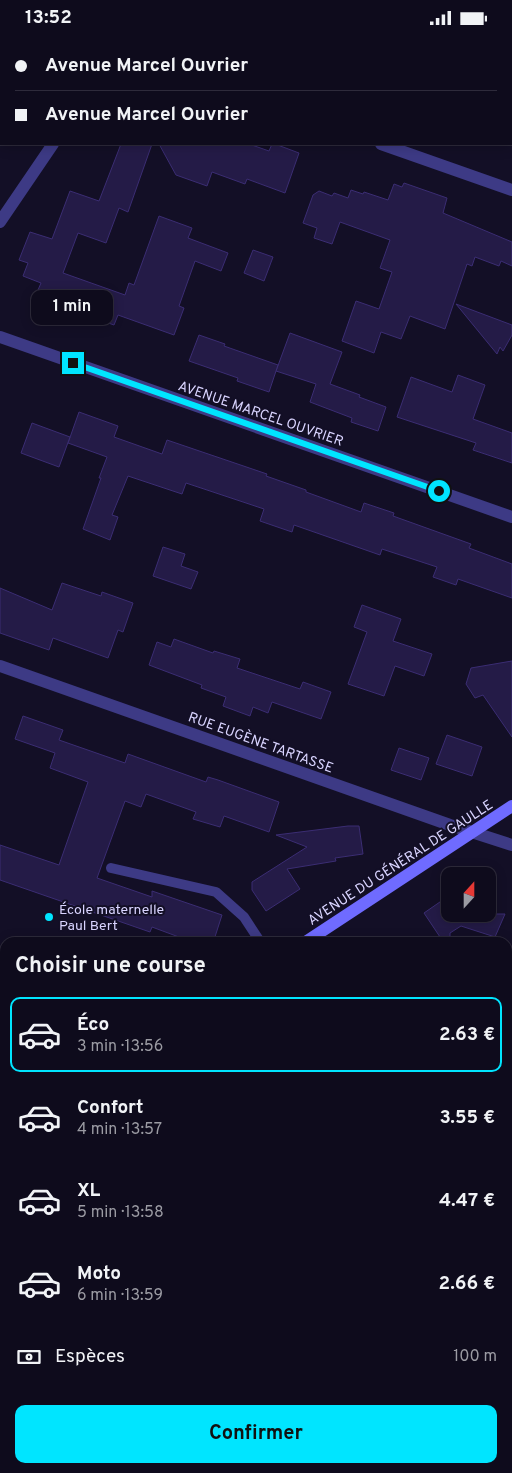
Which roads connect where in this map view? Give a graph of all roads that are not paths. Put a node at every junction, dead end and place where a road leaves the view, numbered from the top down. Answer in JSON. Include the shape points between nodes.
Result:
{"nodes":[{"id":1,"x":52,"y":145,"type":"edge"},
{"id":2,"x":384,"y":145,"type":"edge"},
{"id":3,"x":512,"y":190,"type":"edge"},
{"id":4,"x":0,"y":222,"type":"edge"},
{"id":5,"x":0,"y":337,"type":"edge"},
{"id":6,"x":512,"y":517,"type":"edge"},
{"id":7,"x":0,"y":666,"type":"edge"},
{"id":8,"x":512,"y":806,"type":"edge"},
{"id":9,"x":473,"y":832,"type":"junction"},
{"id":10,"x":512,"y":845,"type":"edge"},
{"id":11,"x":111,"y":869,"type":"dead end"},
{"id":12,"x":257,"y":937,"type":"edge"},
{"id":13,"x":313,"y":937,"type":"edge"}],
"edges":[{"from":1,"to":4,"type":"street"},
{"from":2,"to":3,"type":"street"},
{"from":5,"to":6,"type":"street","name":"AVENUE MARCEL OUVRIER"},
{"from":7,"to":9,"type":"street","name":"RUE EUGÈNE TARTASSE"},
{"from":8,"to":9,"type":"street","name":"AVENUE DU GÉNÉRAL DE GAULLE"},
{"from":9,"to":10,"type":"street","name":"RUE EUGÈNE TARTASSE"},
{"from":9,"to":13,"type":"street","name":"AVENUE DU GÉNÉRAL DE GAULLE"},
{"from":11,"to":12,"type":"lane","via":[[216,892],[244,917]]}]}
